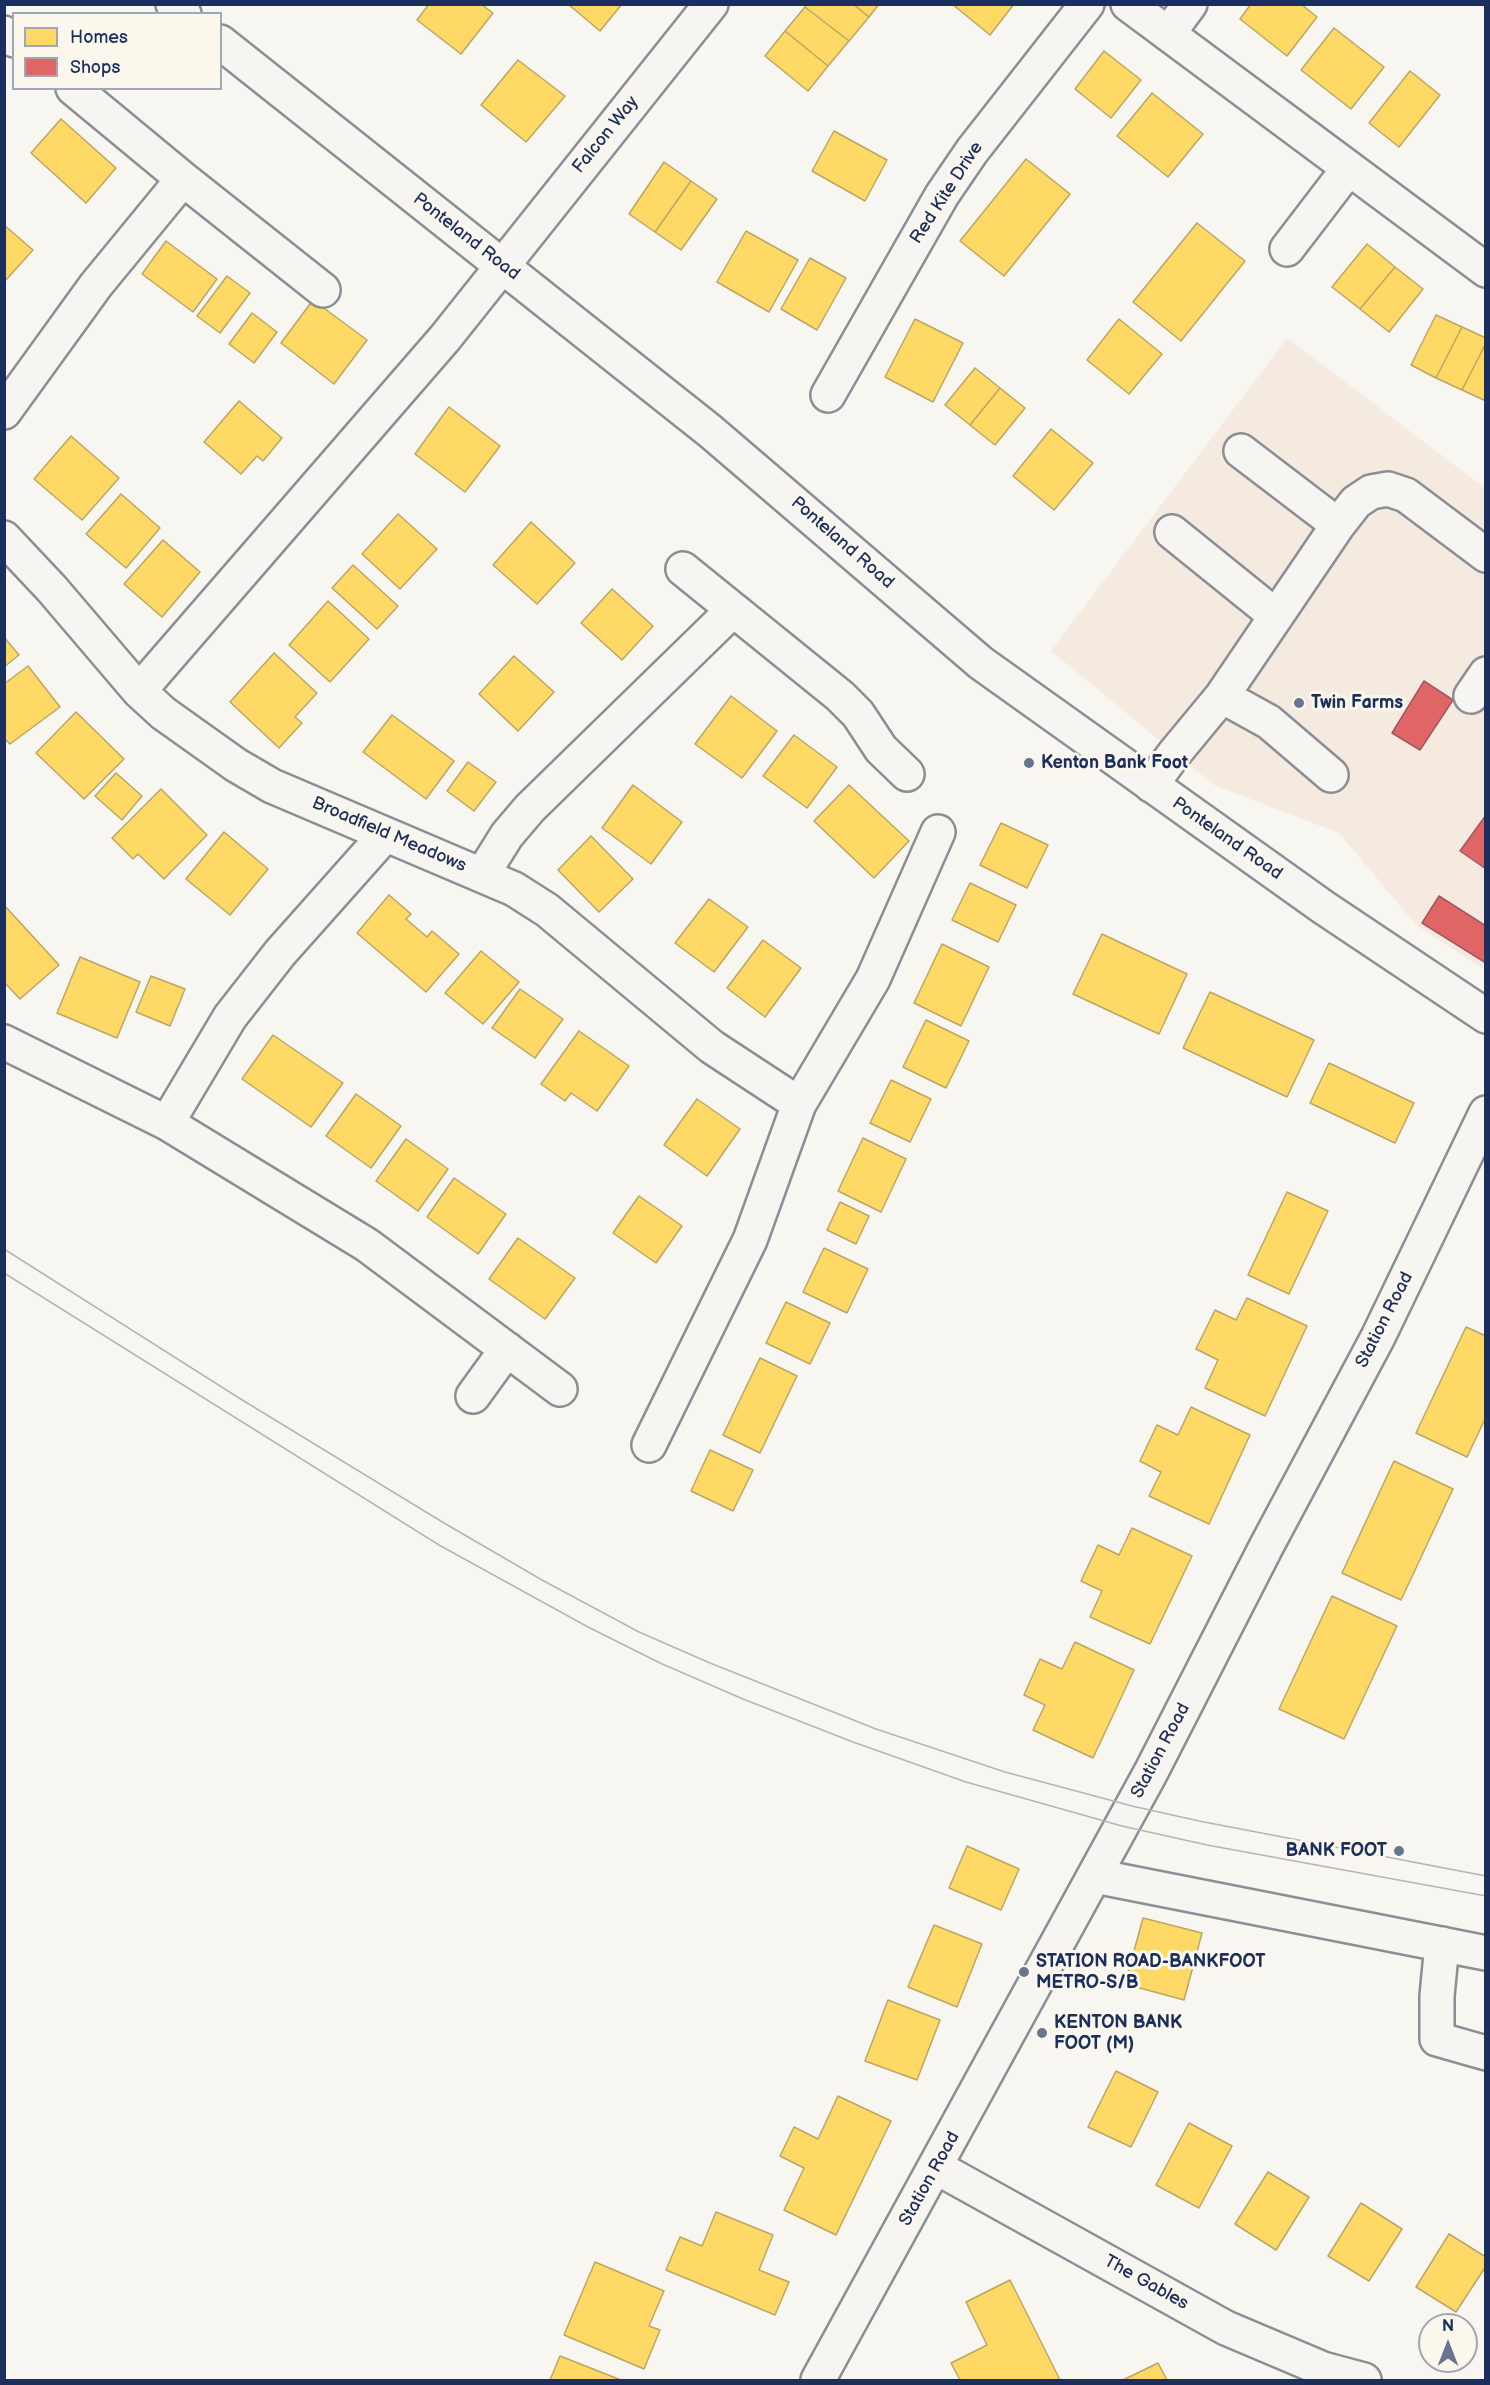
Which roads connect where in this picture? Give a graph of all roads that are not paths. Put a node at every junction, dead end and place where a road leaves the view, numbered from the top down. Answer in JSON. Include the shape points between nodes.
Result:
{"nodes":[{"id":1,"x":711,"y":4,"type":"edge"},
{"id":2,"x":1087,"y":4,"type":"edge"},
{"id":3,"x":1128,"y":4,"type":"edge"},
{"id":4,"x":1190,"y":4,"type":"edge"},
{"id":5,"x":1168,"y":34,"type":"junction"},
{"id":6,"x":222,"y":44,"type":"edge"},
{"id":7,"x":75,"y":90,"type":"edge"},
{"id":8,"x":1349,"y":168,"type":"junction"},
{"id":9,"x":183,"y":179,"type":"junction"},
{"id":10,"x":1287,"y":249,"type":"dead end"},
{"id":11,"x":502,"y":265,"type":"junction"},
{"id":12,"x":1485,"y":270,"type":"edge"},
{"id":13,"x":323,"y":290,"type":"dead end"},
{"id":14,"x":828,"y":395,"type":"dead end"},
{"id":15,"x":4,"y":412,"type":"edge"},
{"id":16,"x":1241,"y":451,"type":"dead end"},
{"id":17,"x":1338,"y":525,"type":"junction"},
{"id":18,"x":1172,"y":532,"type":"dead end"},
{"id":19,"x":4,"y":538,"type":"edge"},
{"id":20,"x":1485,"y":555,"type":"edge"},
{"id":21,"x":683,"y":569,"type":"dead end"},
{"id":22,"x":734,"y":610,"type":"junction"},
{"id":23,"x":1276,"y":616,"type":"junction"},
{"id":24,"x":139,"y":691,"type":"junction"},
{"id":25,"x":1222,"y":696,"type":"junction"},
{"id":26,"x":907,"y":774,"type":"dead end"},
{"id":27,"x":1331,"y":775,"type":"dead end"},
{"id":28,"x":1151,"y":785,"type":"junction"},
{"id":29,"x":938,"y":832,"type":"dead end"},
{"id":30,"x":385,"y":835,"type":"junction"},
{"id":31,"x":482,"y":875,"type":"junction"},
{"id":32,"x":1485,"y":1016,"type":"edge"},
{"id":33,"x":4,"y":1042,"type":"edge"},
{"id":34,"x":800,"y":1104,"type":"junction"},
{"id":35,"x":1485,"y":1113,"type":"edge"},
{"id":36,"x":167,"y":1123,"type":"junction"},
{"id":37,"x":507,"y":1349,"type":"junction"},
{"id":38,"x":560,"y":1389,"type":"dead end"},
{"id":39,"x":473,"y":1396,"type":"dead end"},
{"id":40,"x":649,"y":1445,"type":"dead end"},
{"id":41,"x":1095,"y":1876,"type":"junction"},
{"id":42,"x":1442,"y":1944,"type":"junction"},
{"id":43,"x":1485,"y":1953,"type":"edge"},
{"id":44,"x":1485,"y":2053,"type":"edge"},
{"id":45,"x":936,"y":2167,"type":"junction"},
{"id":46,"x":818,"y":2380,"type":"edge"},
{"id":47,"x":1364,"y":2380,"type":"edge"}],
"edges":[{"from":1,"to":11,"type":"street","name":"Falcon Way"},
{"from":2,"to":14,"type":"street","name":"Red Kite Drive","via":[[942,195]]},
{"from":3,"to":5,"type":"street"},
{"from":4,"to":5,"type":"street"},
{"from":5,"to":8,"type":"street"},
{"from":6,"to":11,"type":"street","name":"Ponteland Road"},
{"from":7,"to":9,"type":"street"},
{"from":8,"to":10,"type":"street"},
{"from":8,"to":12,"type":"street"},
{"from":9,"to":13,"type":"street"},
{"from":9,"to":15,"type":"street","via":[[96,285]]},
{"from":11,"to":24,"type":"street","name":"Falcon Way","via":[[437,347]]},
{"from":11,"to":28,"type":"street","name":"Ponteland Road","via":[[710,431],[981,663]]},
{"from":16,"to":17,"type":"street"},
{"from":17,"to":20,"type":"street","via":[[1356,502],[1371,492],[1388,489],[1406,495]]},
{"from":17,"to":23,"type":"street"},
{"from":18,"to":23,"type":"street"},
{"from":19,"to":24,"type":"street","name":"Broadfield Meadows"},
{"from":21,"to":22,"type":"street"},
{"from":22,"to":26,"type":"street","via":[[840,696],[858,714],[881,749]]},
{"from":22,"to":31,"type":"street","via":[[530,808]]},
{"from":23,"to":25,"type":"street"},
{"from":24,"to":30,"type":"street","name":"Broadfield Meadows","via":[[163,713],[263,781]]},
{"from":25,"to":27,"type":"street","via":[[1269,722]]},
{"from":25,"to":28,"type":"street"},
{"from":28,"to":32,"type":"street","name":"Ponteland Road","via":[[1323,908]]},
{"from":29,"to":34,"type":"street","via":[[873,979]]},
{"from":30,"to":31,"type":"street","name":"Broadfield Meadows"},
{"from":30,"to":36,"type":"street","via":[[280,953],[230,1017]]},
{"from":31,"to":34,"type":"street","name":"Broadfield Meadows","via":[[547,910],[712,1047]]},
{"from":33,"to":36,"type":"street"},
{"from":34,"to":40,"type":"street","via":[[750,1240]]},
{"from":35,"to":41,"type":"street","name":"Station Road","via":[[1378,1337]]},
{"from":36,"to":37,"type":"street","via":[[366,1245]]},
{"from":37,"to":38,"type":"street"},
{"from":37,"to":39,"type":"street"},
{"from":41,"to":42,"type":"street"},
{"from":41,"to":45,"type":"street","name":"Station Road"},
{"from":42,"to":43,"type":"street"},
{"from":42,"to":44,"type":"street","via":[[1437,2039]]},
{"from":45,"to":46,"type":"street","name":"Station Road"},
{"from":45,"to":47,"type":"street","name":"The Gables","via":[[1226,2328],[1323,2369]]}]}
